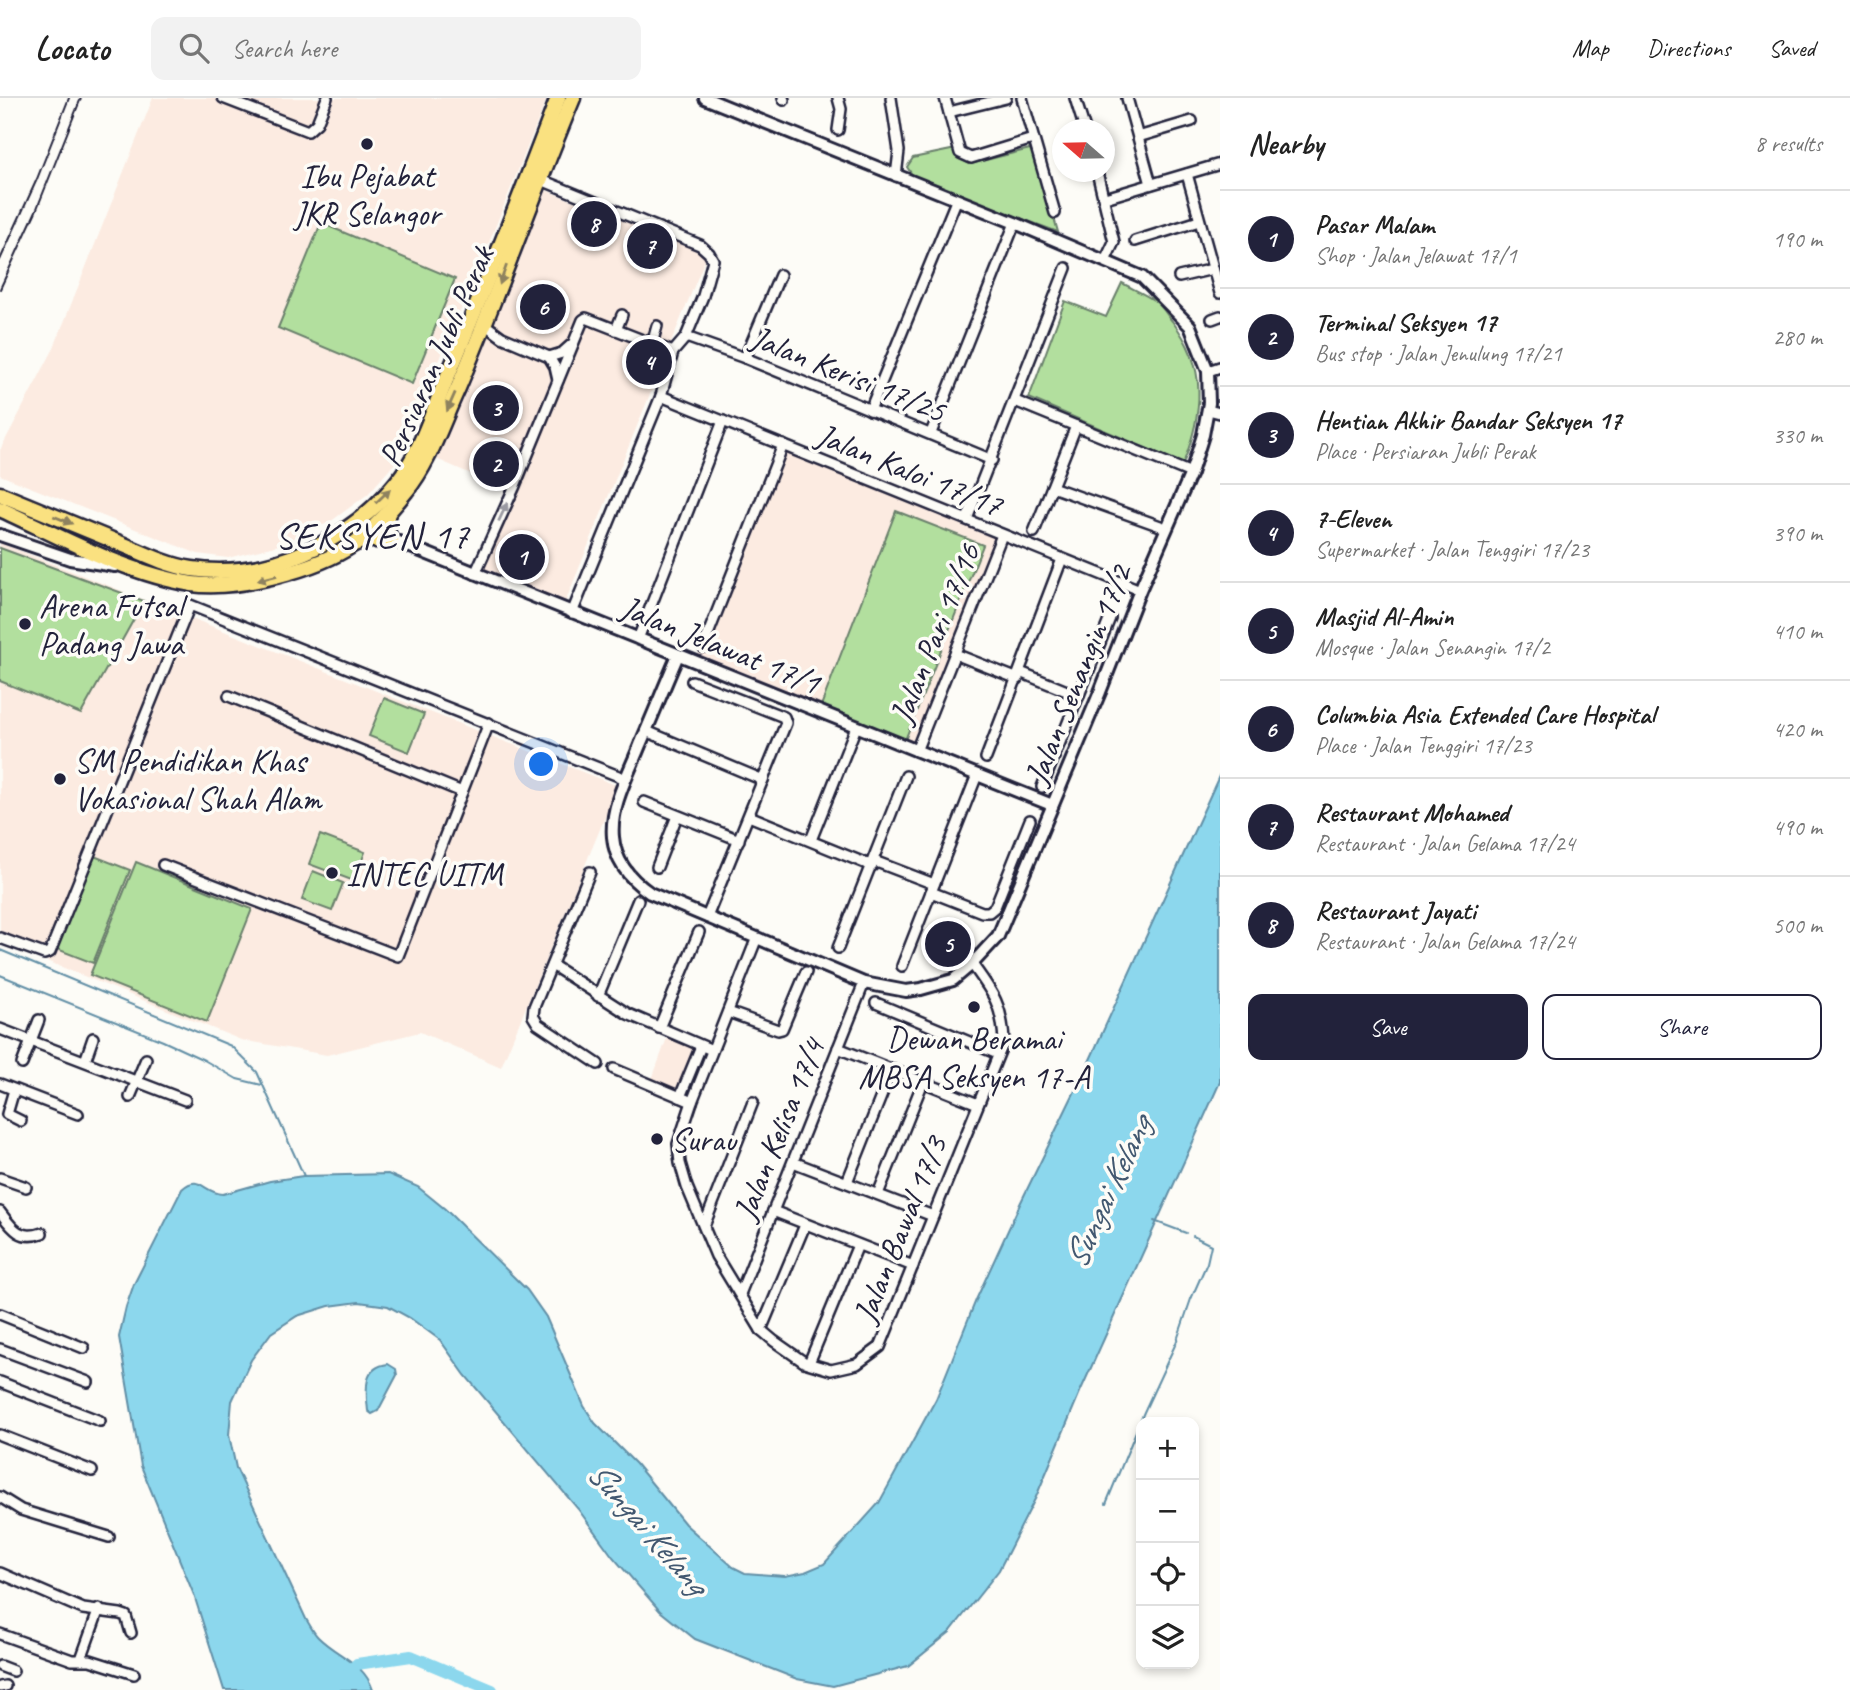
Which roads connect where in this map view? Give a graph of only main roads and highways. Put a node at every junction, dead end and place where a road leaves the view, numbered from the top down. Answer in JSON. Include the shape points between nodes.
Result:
{"nodes":[{"id":1,"x":558,"y":98,"type":"edge"},
{"id":2,"x":573,"y":98,"type":"edge"},
{"id":3,"x":478,"y":322,"type":"junction"},
{"id":4,"x":0,"y":494,"type":"edge"},
{"id":5,"x":0,"y":509,"type":"edge"},
{"id":6,"x":388,"y":512,"type":"junction"},
{"id":7,"x":348,"y":528,"type":"junction"},
{"id":8,"x":372,"y":529,"type":"junction"},
{"id":9,"x":355,"y":543,"type":"junction"},
{"id":10,"x":137,"y":552,"type":"junction"},
{"id":11,"x":153,"y":573,"type":"junction"}],
"edges":[{"from":1,"to":3,"type":"main road","name":"Persiaran Jubli Perak"},
{"from":2,"to":3,"type":"main road","name":"Persiaran Jubli Perak","one_way":true},
{"from":3,"to":6,"type":"main road","name":"Persiaran Jubli Perak","one_way":true,"via":[[479,340],[421,469]]},
{"from":7,"to":3,"type":"main road","name":"Persiaran Jubli Perak","one_way":true,"via":[[397,482],[408,465]]},
{"from":4,"to":10,"type":"main road","name":"Persiaran Jubli Perak","one_way":true},
{"from":5,"to":11,"type":"main road","name":"Persiaran Jubli Perak"},
{"from":6,"to":8,"type":"main road","name":"Persiaran Jubli Perak"},
{"from":6,"to":9,"type":"main road","via":[[385,527],[391,540]]},
{"from":7,"to":8,"type":"main road"},
{"from":7,"to":10,"type":"main road","name":"Persiaran Jubli Perak","via":[[309,550],[248,569],[189,568]]},
{"from":8,"to":9,"type":"main road","name":"Persiaran Jubli Perak"},
{"from":9,"to":11,"type":"main road","name":"Persiaran Jubli Perak","one_way":true,"via":[[301,568],[250,582],[196,584]]},
{"from":10,"to":11,"type":"main road"}]}
